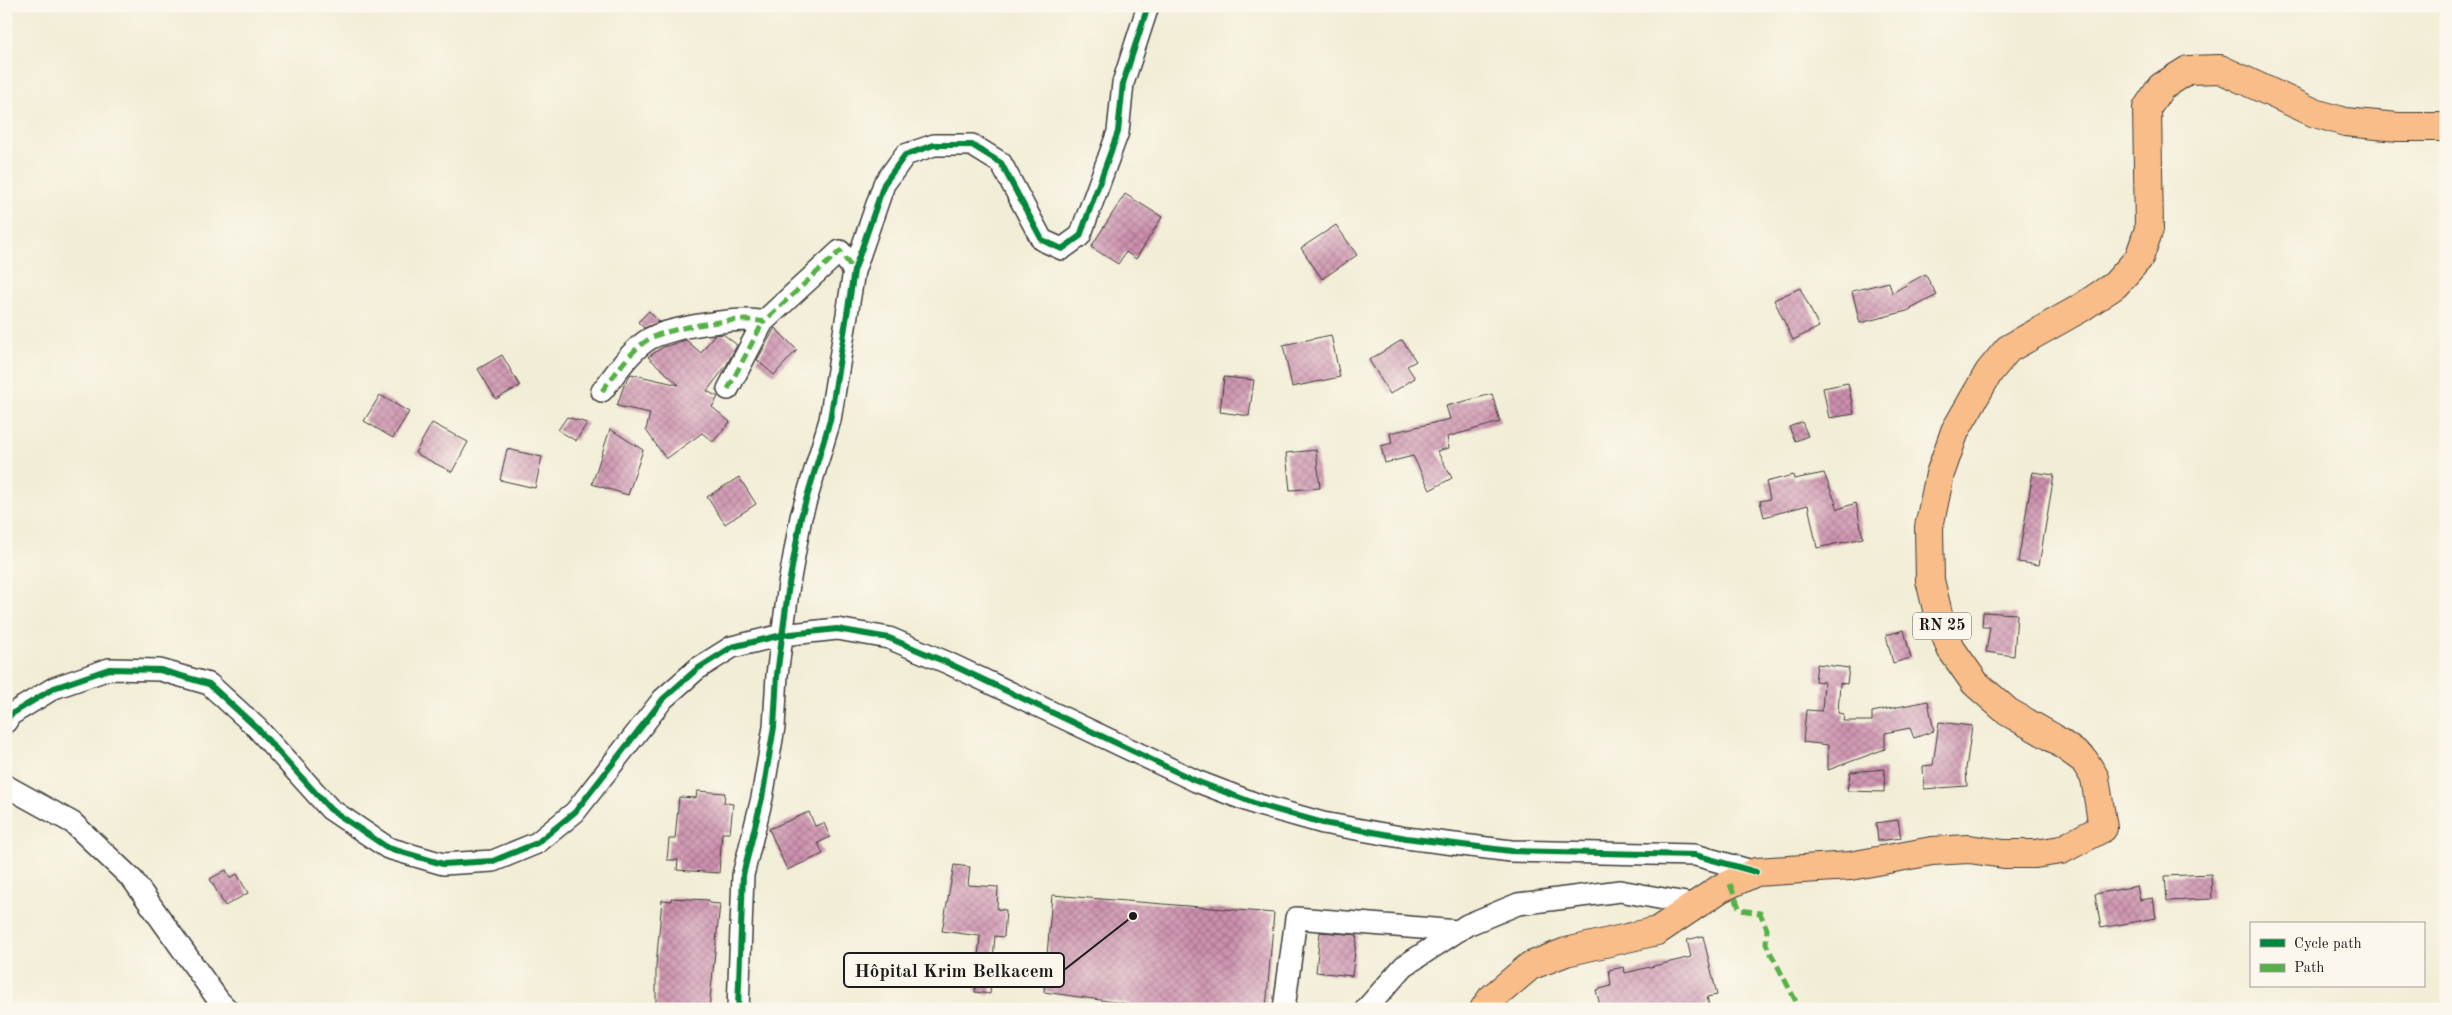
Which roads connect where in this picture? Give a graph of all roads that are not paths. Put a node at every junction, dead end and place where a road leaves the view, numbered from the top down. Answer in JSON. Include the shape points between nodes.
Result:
{"nodes":[{"id":1,"x":1148,"y":6,"type":"edge"},
{"id":2,"x":2446,"y":127,"type":"edge"},
{"id":3,"x":854,"y":271,"type":"junction"},
{"id":4,"x":763,"y":322,"type":"junction"},
{"id":5,"x":728,"y":389,"type":"dead end"},
{"id":6,"x":602,"y":391,"type":"dead end"},
{"id":7,"x":782,"y":635,"type":"junction"},
{"id":8,"x":6,"y":722,"type":"edge"},
{"id":9,"x":6,"y":786,"type":"edge"},
{"id":10,"x":1756,"y":872,"type":"junction"},
{"id":11,"x":1697,"y":905,"type":"junction"},
{"id":12,"x":1458,"y":931,"type":"junction"},
{"id":13,"x":227,"y":1009,"type":"edge"},
{"id":14,"x":738,"y":1009,"type":"edge"},
{"id":15,"x":1284,"y":1009,"type":"edge"},
{"id":16,"x":1366,"y":1009,"type":"edge"},
{"id":17,"x":1484,"y":1009,"type":"edge"}],
"edges":[{"from":1,"to":3,"type":"street","via":[[1123,83],[1118,132],[1080,236],[1062,249],[1042,240],[1001,163],[972,145],[934,145],[905,155],[884,184]]},
{"from":2,"to":10,"type":"main road","number":"RN 25","via":[[2345,122],[2315,113],[2220,68],[2188,70],[2161,87],[2148,108],[2149,229],[2139,258],[2115,285],[2079,310],[2008,349],[1989,372],[1955,431],[1940,474],[1929,527],[1930,580],[1951,649],[1976,683],[2008,712],[2084,760],[2096,778],[2103,828],[2061,850],[2035,854],[1942,850],[1850,866]]},
{"from":3,"to":4,"type":"street","via":[[840,251]]},
{"from":3,"to":7,"type":"street","via":[[830,420],[801,517]]},
{"from":4,"to":5,"type":"street"},
{"from":4,"to":6,"type":"street","via":[[755,319],[722,322],[679,329],[650,339],[624,363]]},
{"from":7,"to":8,"type":"street","via":[[732,647],[697,668],[663,699],[575,812],[537,843],[493,861],[443,864],[388,848],[330,809],[257,728],[209,684],[160,670],[109,669],[54,688],[10,714]]},
{"from":7,"to":10,"type":"street","via":[[837,629],[889,638],[1196,781],[1323,823],[1406,838],[1511,851],[1694,855]]},
{"from":7,"to":14,"type":"street","via":[[774,727],[762,798],[743,875]]},
{"from":9,"to":13,"type":"street","via":[[74,823],[133,880]]},
{"from":10,"to":11,"type":"main road","number":"RN 25","via":[[1721,888]]},
{"from":11,"to":12,"type":"street","via":[[1620,891],[1518,904]]},
{"from":11,"to":17,"type":"main road","number":"RN 25","via":[[1657,931],[1566,952],[1530,966],[1491,999]]},
{"from":12,"to":15,"type":"street","via":[[1296,918]]},
{"from":12,"to":16,"type":"street","via":[[1404,966]]}]}
